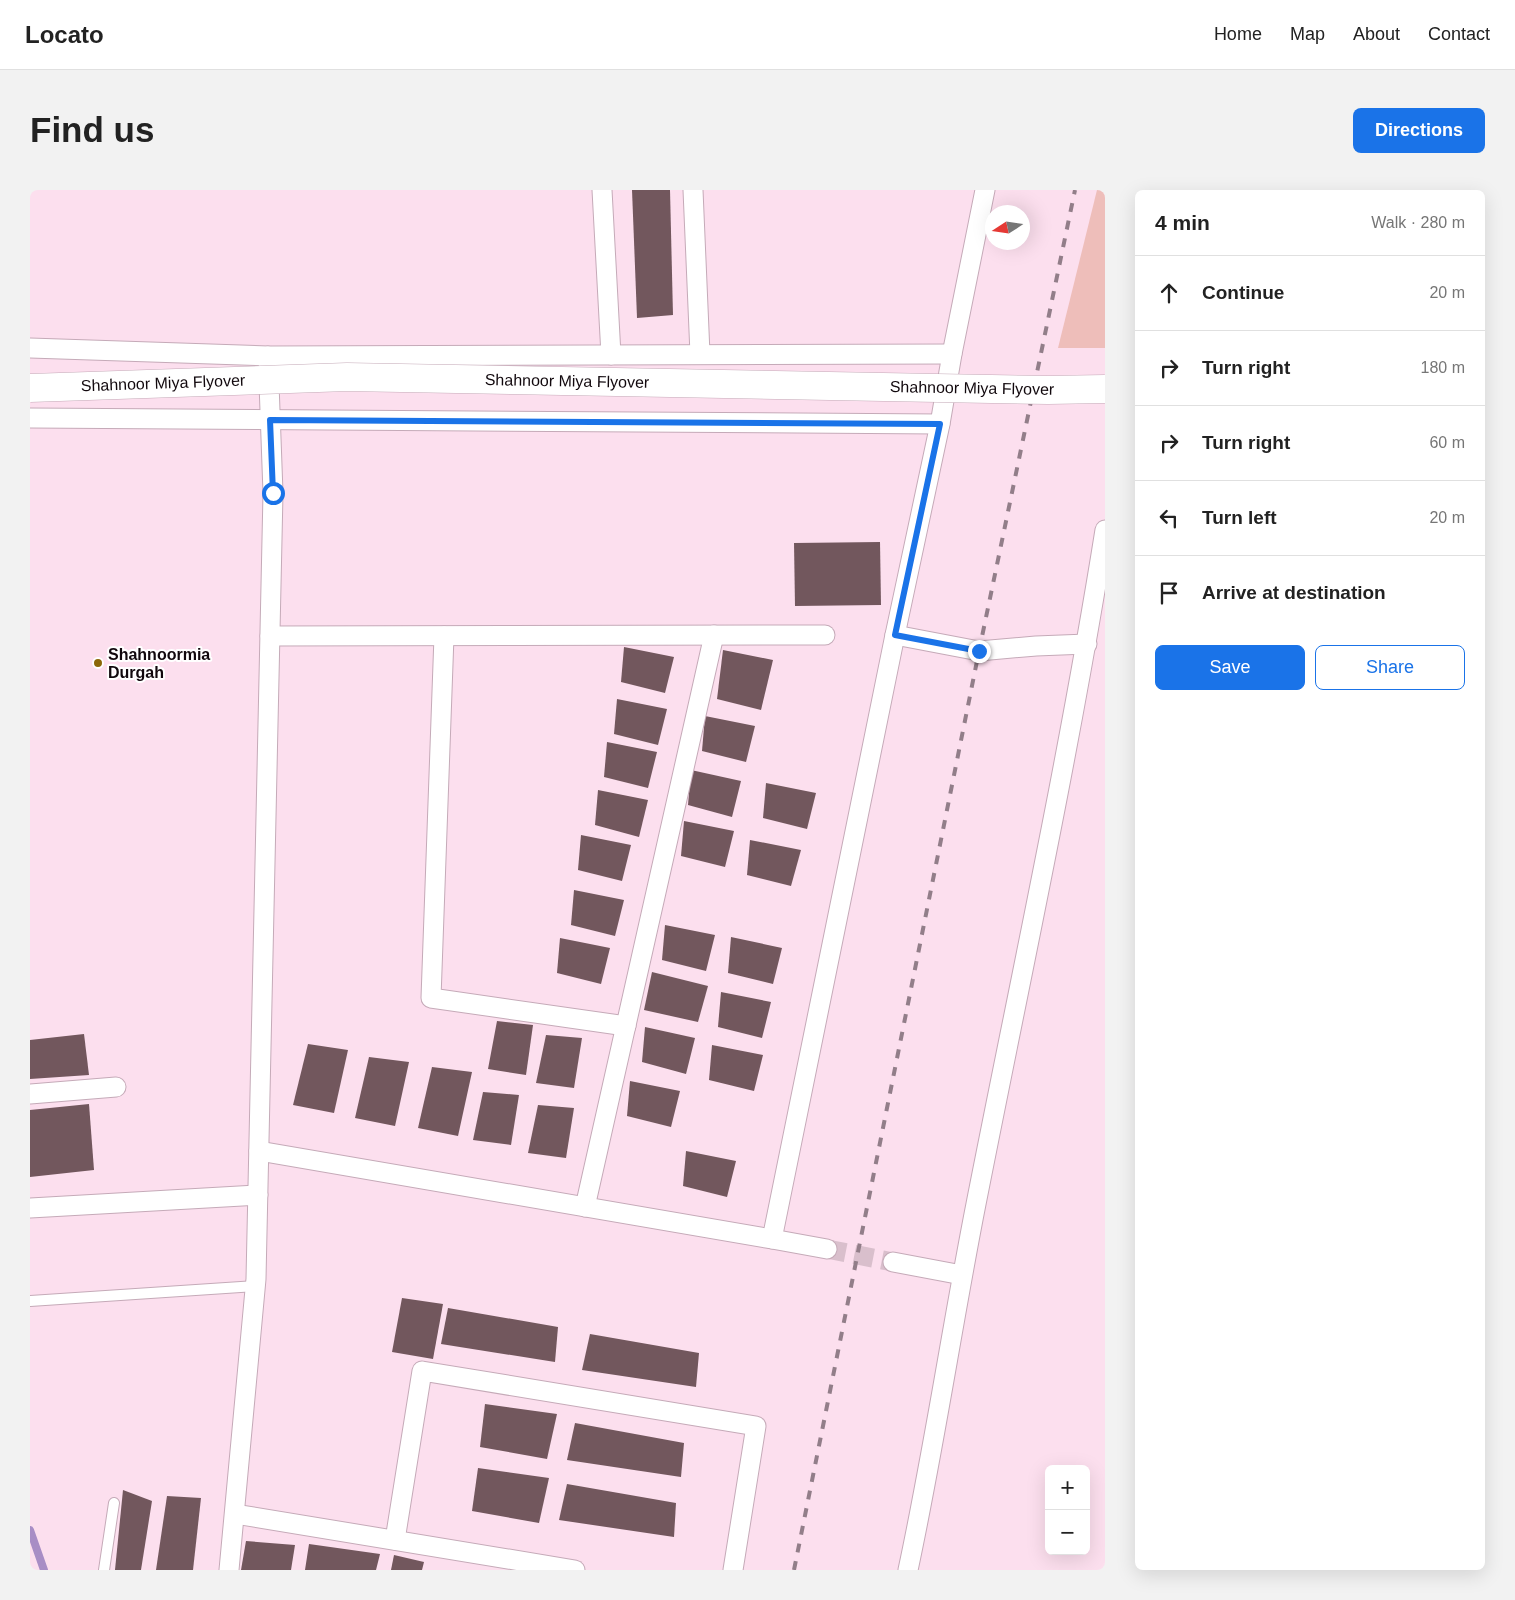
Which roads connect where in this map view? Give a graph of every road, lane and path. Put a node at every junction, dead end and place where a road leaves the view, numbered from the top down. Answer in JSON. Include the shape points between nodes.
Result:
{"nodes":[{"id":1,"x":602,"y":190,"type":"edge"},
{"id":2,"x":693,"y":190,"type":"edge"},
{"id":3,"x":985,"y":190,"type":"edge"},
{"id":4,"x":30,"y":348,"type":"edge"},
{"id":5,"x":700,"y":354,"type":"junction"},
{"id":6,"x":952,"y":354,"type":"junction"},
{"id":7,"x":612,"y":355,"type":"junction"},
{"id":8,"x":268,"y":356,"type":"junction"},
{"id":9,"x":30,"y":388,"type":"edge"},
{"id":10,"x":1105,"y":389,"type":"edge"},
{"id":11,"x":30,"y":418,"type":"edge"},
{"id":12,"x":270,"y":420,"type":"junction"},
{"id":13,"x":940,"y":424,"type":"junction"},
{"id":14,"x":1105,"y":530,"type":"edge"},
{"id":15,"x":714,"y":635,"type":"junction"},
{"id":16,"x":825,"y":635,"type":"dead end"},
{"id":17,"x":895,"y":635,"type":"junction"},
{"id":18,"x":270,"y":636,"type":"junction"},
{"id":19,"x":444,"y":636,"type":"junction"},
{"id":20,"x":1087,"y":644,"type":"junction"},
{"id":21,"x":626,"y":1026,"type":"junction"},
{"id":22,"x":116,"y":1087,"type":"dead end"},
{"id":23,"x":30,"y":1094,"type":"edge"},
{"id":24,"x":259,"y":1151,"type":"junction"},
{"id":25,"x":258,"y":1195,"type":"junction"},
{"id":26,"x":585,"y":1206,"type":"junction"},
{"id":27,"x":30,"y":1208,"type":"edge"},
{"id":28,"x":772,"y":1238,"type":"junction"},
{"id":29,"x":827,"y":1248,"type":"tunnel mouth"},
{"id":30,"x":892,"y":1262,"type":"tunnel mouth"},
{"id":31,"x":962,"y":1275,"type":"junction"},
{"id":32,"x":256,"y":1286,"type":"junction"},
{"id":33,"x":30,"y":1301,"type":"edge"},
{"id":34,"x":114,"y":1503,"type":"dead end"},
{"id":35,"x":235,"y":1514,"type":"junction"},
{"id":36,"x":395,"y":1540,"type":"junction"},
{"id":37,"x":472,"y":1562,"type":"edge"},
{"id":38,"x":104,"y":1570,"type":"edge"},
{"id":39,"x":230,"y":1570,"type":"edge"},
{"id":40,"x":575,"y":1570,"type":"edge"},
{"id":41,"x":733,"y":1570,"type":"edge"},
{"id":42,"x":908,"y":1570,"type":"edge"}],
"edges":[{"from":1,"to":7,"type":"street"},
{"from":2,"to":5,"type":"street"},
{"from":3,"to":6,"type":"street"},
{"from":4,"to":8,"type":"street"},
{"from":5,"to":6,"type":"street"},
{"from":5,"to":7,"type":"street"},
{"from":6,"to":13,"type":"street"},
{"from":7,"to":8,"type":"street"},
{"from":8,"to":12,"type":"street"},
{"from":9,"to":10,"type":"main road","name":"Shahnoor Miya Flyover","bridge":true,"via":[[347,377]]},
{"from":11,"to":12,"type":"street"},
{"from":12,"to":13,"type":"street"},
{"from":12,"to":18,"type":"street","via":[[273,493]]},
{"from":13,"to":17,"type":"street"},
{"from":14,"to":20,"type":"street"},
{"from":15,"to":16,"type":"street"},
{"from":15,"to":19,"type":"street"},
{"from":15,"to":21,"type":"street"},
{"from":17,"to":20,"type":"street","via":[[979,651]]},
{"from":17,"to":28,"type":"street"},
{"from":18,"to":19,"type":"street"},
{"from":18,"to":24,"type":"street"},
{"from":19,"to":21,"type":"street","via":[[431,998]]},
{"from":20,"to":31,"type":"street"},
{"from":21,"to":26,"type":"street"},
{"from":22,"to":23,"type":"street"},
{"from":24,"to":25,"type":"street"},
{"from":24,"to":26,"type":"street"},
{"from":25,"to":27,"type":"street"},
{"from":25,"to":32,"type":"street"},
{"from":26,"to":28,"type":"street"},
{"from":28,"to":29,"type":"street"},
{"from":30,"to":31,"type":"street"},
{"from":31,"to":42,"type":"street"},
{"from":32,"to":33,"type":"lane"},
{"from":32,"to":35,"type":"street"},
{"from":34,"to":38,"type":"lane"},
{"from":35,"to":36,"type":"street"},
{"from":35,"to":39,"type":"street"},
{"from":36,"to":37,"type":"street"},
{"from":36,"to":41,"type":"street","via":[[422,1371],[756,1426]]},
{"from":37,"to":40,"type":"street"}]}
